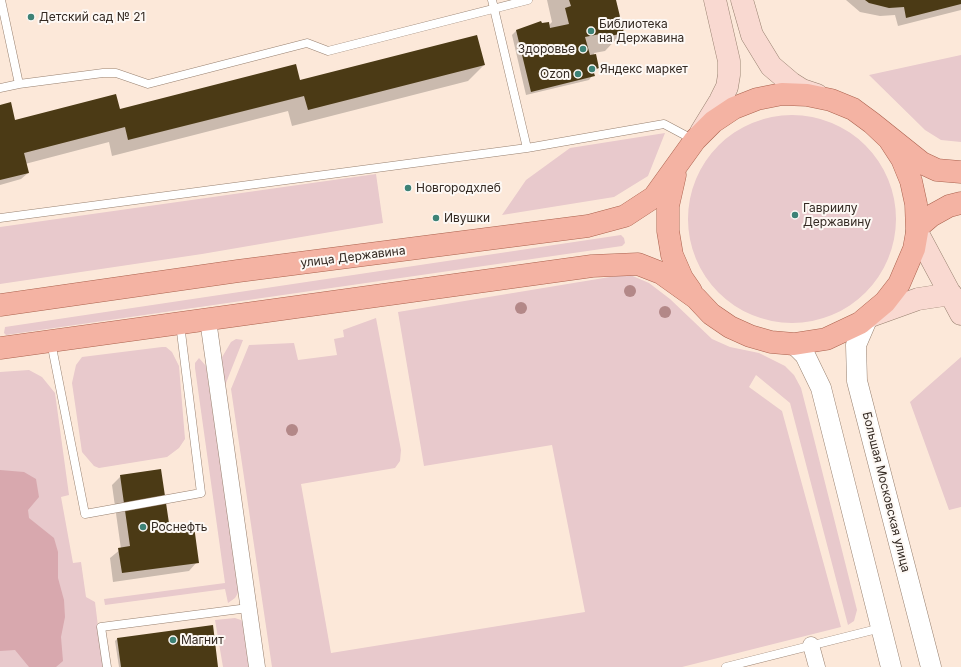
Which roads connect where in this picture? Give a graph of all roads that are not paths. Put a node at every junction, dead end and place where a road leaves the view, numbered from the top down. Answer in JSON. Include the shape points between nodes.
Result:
{"nodes":[{"id":1,"x":1,"y":0,"type":"edge"},
{"id":2,"x":492,"y":0,"type":"edge"},
{"id":3,"x":528,"y":0,"type":"edge"},
{"id":4,"x":715,"y":0,"type":"edge"},
{"id":5,"x":742,"y":0,"type":"edge"},
{"id":6,"x":494,"y":9,"type":"junction"},
{"id":7,"x":19,"y":84,"type":"junction"},
{"id":8,"x":0,"y":88,"type":"edge"},
{"id":9,"x":831,"y":100,"type":"junction"},
{"id":10,"x":872,"y":123,"type":"junction"},
{"id":11,"x":695,"y":140,"type":"junction"},
{"id":12,"x":527,"y":148,"type":"junction"},
{"id":13,"x":682,"y":160,"type":"junction"},
{"id":14,"x":961,"y":172,"type":"edge"},
{"id":15,"x":961,"y":204,"type":"edge"},
{"id":16,"x":0,"y":218,"type":"edge"},
{"id":17,"x":917,"y":230,"type":"junction"},
{"id":18,"x":956,"y":294,"type":"edge"},
{"id":19,"x":696,"y":298,"type":"junction"},
{"id":20,"x":0,"y":305,"type":"edge"},
{"id":21,"x":961,"y":314,"type":"edge"},
{"id":22,"x":868,"y":318,"type":"junction"},
{"id":23,"x":208,"y":320,"type":"junction"},
{"id":24,"x":180,"y":324,"type":"junction"},
{"id":25,"x":51,"y":342,"type":"junction"},
{"id":26,"x":794,"y":344,"type":"junction"},
{"id":27,"x":0,"y":348,"type":"edge"},
{"id":28,"x":248,"y":608,"type":"junction"},
{"id":29,"x":881,"y":628,"type":"junction"},
{"id":30,"x":811,"y":645,"type":"junction"},
{"id":31,"x":107,"y":667,"type":"edge"},
{"id":32,"x":257,"y":667,"type":"edge"},
{"id":33,"x":726,"y":667,"type":"edge"},
{"id":34,"x":817,"y":667,"type":"edge"},
{"id":35,"x":891,"y":667,"type":"edge"},
{"id":36,"x":931,"y":667,"type":"edge"}],
"edges":[{"from":1,"to":7,"type":"lane"},
{"from":2,"to":6,"type":"lane"},
{"from":3,"to":6,"type":"lane"},
{"from":4,"to":11,"type":"main road","via":[[729,61],[729,75],[727,87],[720,101]]},
{"from":5,"to":9,"type":"main road","via":[[752,35],[771,66],[802,90]]},
{"from":6,"to":7,"type":"lane","via":[[328,51],[307,43],[148,84],[116,74],[103,73]]},
{"from":6,"to":12,"type":"lane"},
{"from":7,"to":8,"type":"lane"},
{"from":9,"to":10,"type":"main road","name":"улица Державина","via":[[853,109]]},
{"from":9,"to":11,"type":"main road","name":"улица Державина","via":[[807,95],[782,94],[757,99],[734,108]]},
{"from":10,"to":14,"type":"main road","name":"улица Державина","via":[[922,163],[937,170]]},
{"from":10,"to":17,"type":"main road","name":"улица Державина","via":[[889,139],[905,166],[916,204]]},
{"from":11,"to":12,"type":"lane","via":[[664,124]]},
{"from":11,"to":13,"type":"main road","name":"улица Державина"},
{"from":12,"to":16,"type":"lane"},
{"from":13,"to":19,"type":"main road","name":"улица Державина","via":[[672,182],[668,206],[668,231],[682,278]]},
{"from":13,"to":20,"type":"main road","name":"улица Державина","via":[[654,197],[625,216],[588,226],[238,271]]},
{"from":15,"to":17,"type":"main road","via":[[949,206],[931,216]]},
{"from":17,"to":18,"type":"main road"},
{"from":17,"to":22,"type":"main road","name":"улица Державина","via":[[909,263],[899,284]]},
{"from":18,"to":21,"type":"main road"},
{"from":18,"to":22,"type":"main road","via":[[918,299]]},
{"from":19,"to":23,"type":"main road","name":"улица Державина","via":[[661,273],[638,264],[592,266]]},
{"from":19,"to":26,"type":"main road","name":"улица Державина","via":[[730,327],[771,342]]},
{"from":22,"to":26,"type":"main road","name":"улица Державина","via":[[826,339]]},
{"from":22,"to":36,"type":"street","name":"Большая Московская улица","via":[[856,345],[857,381]]},
{"from":23,"to":24,"type":"main road","name":"улица Державина"},
{"from":23,"to":28,"type":"street"},
{"from":24,"to":25,"type":"main road","name":"улица Державина"},
{"from":24,"to":25,"type":"lane","via":[[201,493],[85,514]]},
{"from":25,"to":27,"type":"main road","name":"улица Державина"},
{"from":26,"to":29,"type":"street","via":[[805,355],[821,388]]},
{"from":28,"to":31,"type":"lane","via":[[102,627]]},
{"from":28,"to":32,"type":"street"},
{"from":29,"to":30,"type":"lane"},
{"from":29,"to":35,"type":"street"},
{"from":30,"to":33,"type":"lane"},
{"from":30,"to":34,"type":"street"}]}
